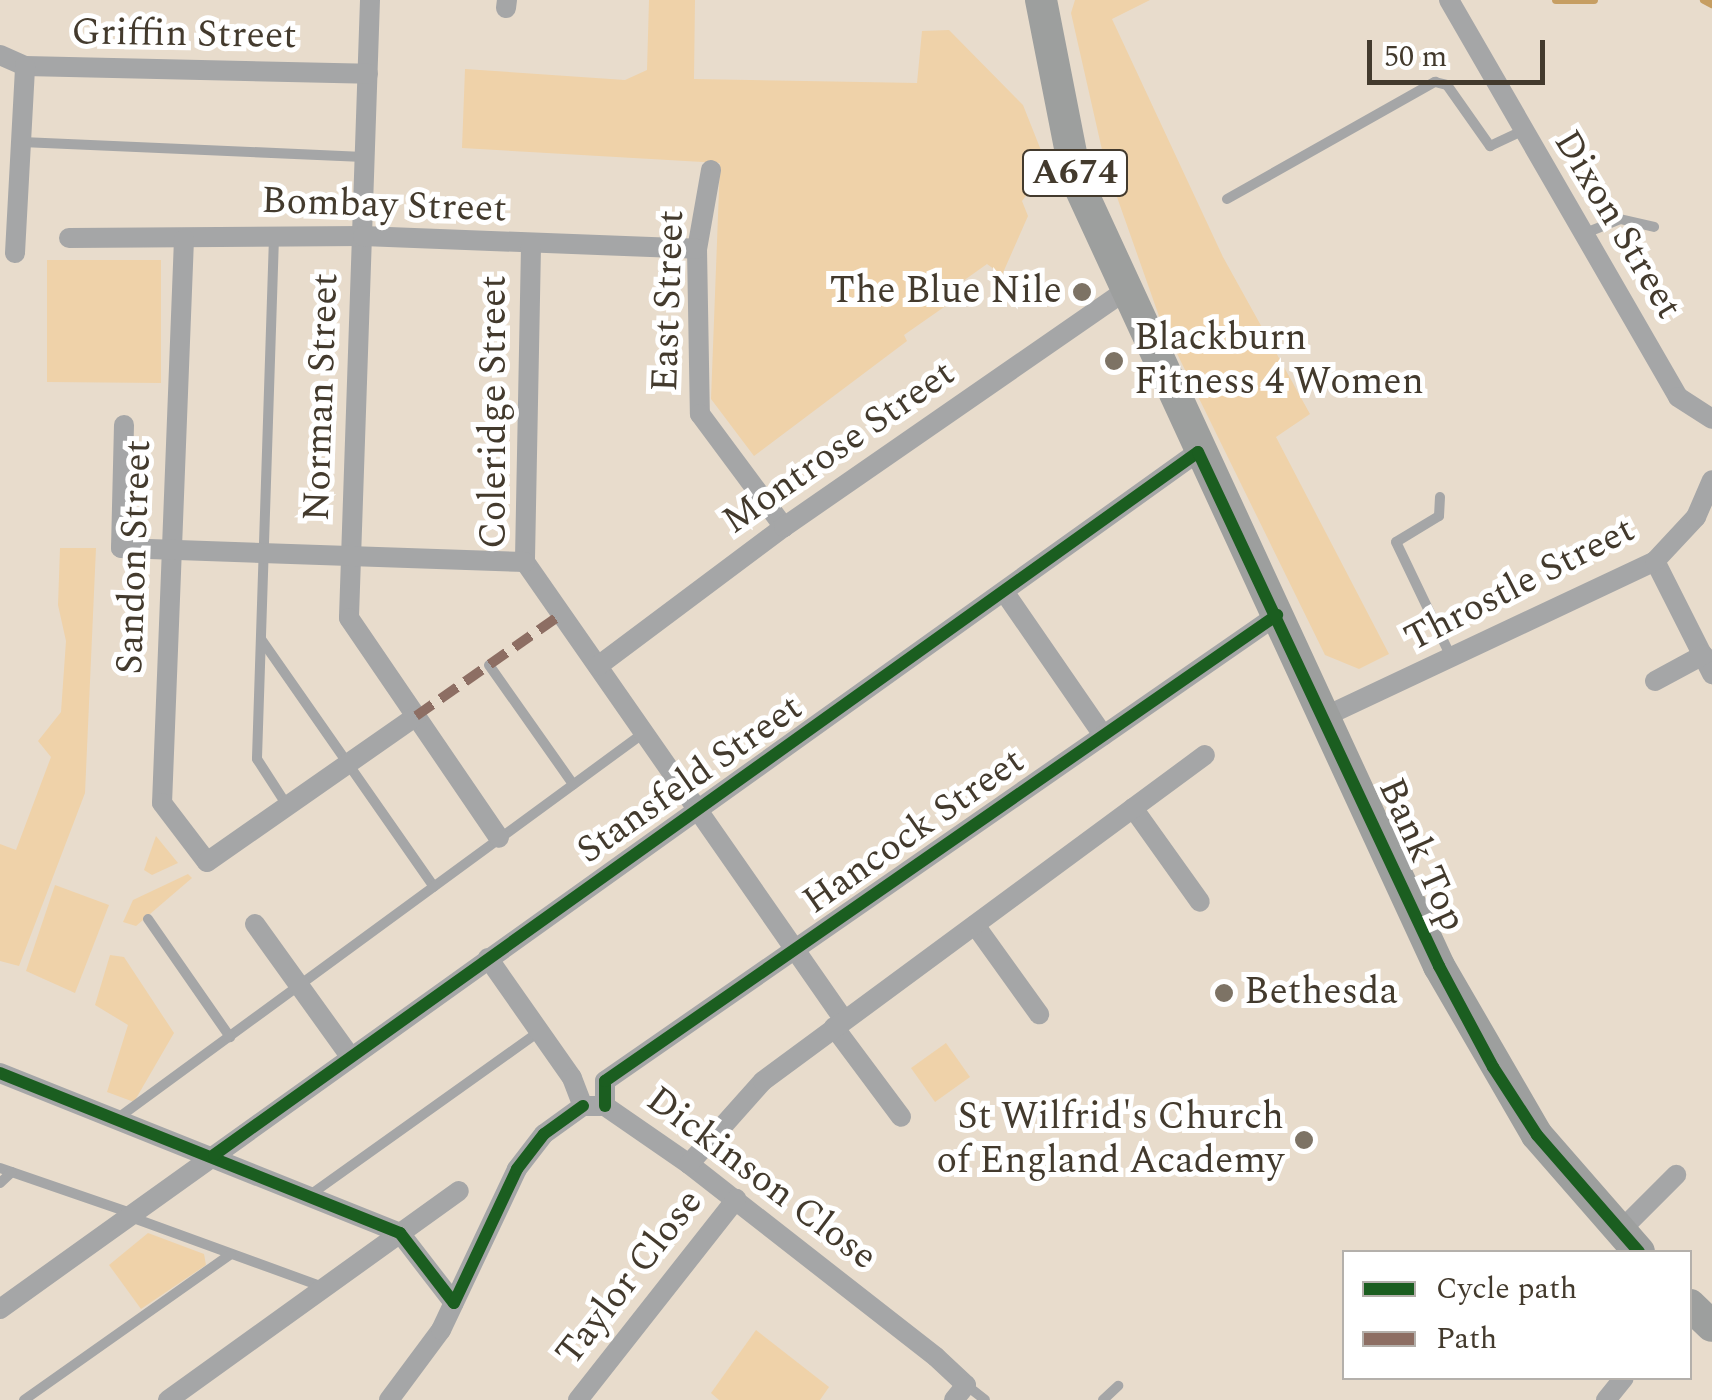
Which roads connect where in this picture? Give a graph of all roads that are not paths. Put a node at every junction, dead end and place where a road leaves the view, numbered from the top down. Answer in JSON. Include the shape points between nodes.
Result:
{"nodes":[{"id":1,"x":370,"y":0,"type":"edge"},
{"id":2,"x":1042,"y":0,"type":"edge"},
{"id":3,"x":1449,"y":0,"type":"edge"},
{"id":4,"x":0,"y":55,"type":"edge"},
{"id":5,"x":25,"y":66,"type":"junction"},
{"id":6,"x":368,"y":74,"type":"junction"},
{"id":7,"x":1520,"y":132,"type":"junction"},
{"id":8,"x":20,"y":142,"type":"junction"},
{"id":9,"x":365,"y":156,"type":"junction"},
{"id":10,"x":712,"y":170,"type":"dead end"},
{"id":11,"x":1228,"y":198,"type":"dead end"},
{"id":12,"x":1654,"y":227,"type":"dead end"},
{"id":13,"x":1582,"y":235,"type":"junction"},
{"id":14,"x":363,"y":236,"type":"junction"},
{"id":15,"x":274,"y":237,"type":"junction"},
{"id":16,"x":69,"y":238,"type":"dead end"},
{"id":17,"x":184,"y":238,"type":"junction"},
{"id":18,"x":531,"y":246,"type":"junction"},
{"id":19,"x":697,"y":250,"type":"junction"},
{"id":20,"x":15,"y":253,"type":"dead end"},
{"id":21,"x":1123,"y":292,"type":"junction"},
{"id":22,"x":1712,"y":419,"type":"edge"},
{"id":23,"x":124,"y":425,"type":"dead end"},
{"id":24,"x":1198,"y":452,"type":"junction"},
{"id":25,"x":1712,"y":480,"type":"edge"},
{"id":26,"x":1440,"y":497,"type":"dead end"},
{"id":27,"x":784,"y":527,"type":"junction"},
{"id":28,"x":169,"y":550,"type":"junction"},
{"id":29,"x":264,"y":554,"type":"junction"},
{"id":30,"x":351,"y":556,"type":"junction"},
{"id":31,"x":1655,"y":561,"type":"junction"},
{"id":32,"x":525,"y":562,"type":"junction"},
{"id":33,"x":1005,"y":593,"type":"junction"},
{"id":34,"x":1277,"y":615,"type":"junction"},
{"id":35,"x":261,"y":639,"type":"junction"},
{"id":36,"x":1452,"y":660,"type":"junction"},
{"id":37,"x":489,"y":664,"type":"dead end"},
{"id":38,"x":1707,"y":664,"type":"edge"},
{"id":39,"x":598,"y":666,"type":"junction"},
{"id":40,"x":1655,"y":680,"type":"dead end"},
{"id":41,"x":416,"y":716,"type":"junction"},
{"id":42,"x":1326,"y":716,"type":"junction"},
{"id":43,"x":644,"y":732,"type":"junction"},
{"id":44,"x":1102,"y":735,"type":"junction"},
{"id":45,"x":1205,"y":754,"type":"dead end"},
{"id":46,"x":346,"y":766,"type":"junction"},
{"id":47,"x":574,"y":784,"type":"junction"},
{"id":48,"x":288,"y":807,"type":"junction"},
{"id":49,"x":1132,"y":808,"type":"junction"},
{"id":50,"x":702,"y":810,"type":"junction"},
{"id":51,"x":499,"y":838,"type":"junction"},
{"id":52,"x":434,"y":887,"type":"junction"},
{"id":53,"x":1200,"y":902,"type":"dead end"},
{"id":54,"x":148,"y":920,"type":"dead end"},
{"id":55,"x":255,"y":924,"type":"dead end"},
{"id":56,"x":975,"y":925,"type":"junction"},
{"id":57,"x":797,"y":952,"type":"junction"},
{"id":58,"x":488,"y":958,"type":"junction"},
{"id":59,"x":300,"y":986,"type":"junction"},
{"id":60,"x":1039,"y":1014,"type":"dead end"},
{"id":61,"x":839,"y":1024,"type":"junction"},
{"id":62,"x":537,"y":1032,"type":"junction"},
{"id":63,"x":230,"y":1037,"type":"junction"},
{"id":64,"x":350,"y":1056,"type":"junction"},
{"id":65,"x":0,"y":1073,"type":"edge"},
{"id":66,"x":582,"y":1106,"type":"junction"},
{"id":67,"x":606,"y":1106,"type":"junction"},
{"id":68,"x":901,"y":1118,"type":"dead end"},
{"id":69,"x":117,"y":1119,"type":"junction"},
{"id":70,"x":214,"y":1155,"type":"junction"},
{"id":71,"x":689,"y":1164,"type":"junction"},
{"id":72,"x":6,"y":1170,"type":"edge"},
{"id":73,"x":1676,"y":1175,"type":"dead end"},
{"id":74,"x":0,"y":1183,"type":"edge"},
{"id":75,"x":460,"y":1192,"type":"dead end"},
{"id":76,"x":309,"y":1196,"type":"junction"},
{"id":77,"x":736,"y":1199,"type":"junction"},
{"id":78,"x":129,"y":1214,"type":"junction"},
{"id":79,"x":400,"y":1233,"type":"junction"},
{"id":80,"x":1629,"y":1242,"type":"edge"},
{"id":81,"x":232,"y":1254,"type":"junction"},
{"id":82,"x":325,"y":1288,"type":"junction"},
{"id":83,"x":454,"y":1303,"type":"junction"},
{"id":84,"x":1692,"y":1307,"type":"edge"},
{"id":85,"x":0,"y":1309,"type":"edge"},
{"id":86,"x":1712,"y":1326,"type":"edge"},
{"id":87,"x":1622,"y":1380,"type":"edge"},
{"id":88,"x":1118,"y":1386,"type":"dead end"},
{"id":89,"x":960,"y":1392,"type":"edge"},
{"id":90,"x":24,"y":1400,"type":"edge"},
{"id":91,"x":168,"y":1400,"type":"edge"},
{"id":92,"x":390,"y":1400,"type":"edge"},
{"id":93,"x":578,"y":1400,"type":"edge"},
{"id":94,"x":985,"y":1400,"type":"edge"},
{"id":95,"x":1103,"y":1400,"type":"edge"},
{"id":96,"x":1606,"y":1400,"type":"edge"}],
"edges":[{"from":1,"to":6,"type":"street","name":"Norman Street"},
{"from":2,"to":21,"type":"main road","number":"A674","via":[[1076,179]]},
{"from":3,"to":7,"type":"street","name":"Dixon Street"},
{"from":4,"to":5,"type":"street","name":"Griffin Street"},
{"from":5,"to":6,"type":"street","name":"Griffin Street"},
{"from":5,"to":8,"type":"street"},
{"from":6,"to":9,"type":"street","name":"Norman Street"},
{"from":7,"to":11,"type":"lane","via":[[1490,146],[1447,85],[1435,82]]},
{"from":7,"to":13,"type":"street","name":"Dixon Street"},
{"from":8,"to":9,"type":"lane"},
{"from":8,"to":20,"type":"street"},
{"from":9,"to":14,"type":"street","name":"Norman Street"},
{"from":10,"to":19,"type":"street","name":"East Street"},
{"from":12,"to":13,"type":"lane","via":[[1620,219]]},
{"from":13,"to":22,"type":"street","name":"Dixon Street","via":[[1678,397]]},
{"from":14,"to":15,"type":"street","name":"Bombay Street"},
{"from":14,"to":18,"type":"street","name":"Bombay Street"},
{"from":14,"to":30,"type":"street","name":"Norman Street"},
{"from":15,"to":17,"type":"street","name":"Bombay Street"},
{"from":15,"to":29,"type":"lane"},
{"from":16,"to":17,"type":"street","name":"Bombay Street"},
{"from":17,"to":28,"type":"street","name":"Sandon Street"},
{"from":18,"to":19,"type":"street","name":"Bombay Street"},
{"from":18,"to":32,"type":"street","name":"Coleridge Street"},
{"from":19,"to":27,"type":"street","name":"East Street","via":[[700,414]]},
{"from":21,"to":24,"type":"main road","name":"Bank Top","number":"A674"},
{"from":21,"to":27,"type":"street","name":"Montrose Street"},
{"from":23,"to":28,"type":"street","via":[[121,548]]},
{"from":24,"to":33,"type":"street","name":"Stansfeld Street"},
{"from":24,"to":34,"type":"main road","name":"Bank Top","number":"A674"},
{"from":25,"to":31,"type":"street","name":"Throstle Street","via":[[1696,517]]},
{"from":26,"to":36,"type":"lane","via":[[1439,516],[1396,542]]},
{"from":27,"to":39,"type":"street","name":"Montrose Street"},
{"from":28,"to":29,"type":"street"},
{"from":28,"to":48,"type":"street","name":"Sandon Street","via":[[162,803],[207,862]]},
{"from":29,"to":30,"type":"street"},
{"from":29,"to":35,"type":"lane"},
{"from":30,"to":32,"type":"street"},
{"from":30,"to":41,"type":"street","name":"Norman Street","via":[[349,618]]},
{"from":31,"to":36,"type":"street","name":"Throstle Street"},
{"from":31,"to":38,"type":"street"},
{"from":32,"to":39,"type":"street","name":"Coleridge Street"},
{"from":33,"to":44,"type":"street"},
{"from":33,"to":50,"type":"street","name":"Stansfeld Street"},
{"from":34,"to":42,"type":"main road","name":"Bank Top","number":"A674"},
{"from":34,"to":44,"type":"street","name":"Hancock Street"},
{"from":35,"to":46,"type":"lane"},
{"from":35,"to":48,"type":"lane","via":[[257,759]]},
{"from":36,"to":42,"type":"street","name":"Throstle Street"},
{"from":37,"to":47,"type":"lane"},
{"from":38,"to":40,"type":"street"},
{"from":39,"to":43,"type":"street","name":"Coleridge Street"},
{"from":41,"to":46,"type":"street"},
{"from":41,"to":51,"type":"street","name":"Norman Street"},
{"from":42,"to":80,"type":"main road","name":"Bank Top","number":"A674","via":[[1439,966],[1493,1067],[1537,1135]]},
{"from":43,"to":47,"type":"lane"},
{"from":43,"to":50,"type":"street","name":"Coleridge Street"},
{"from":44,"to":57,"type":"street","name":"Hancock Street"},
{"from":45,"to":49,"type":"street"},
{"from":46,"to":48,"type":"street"},
{"from":46,"to":52,"type":"lane"},
{"from":47,"to":51,"type":"lane"},
{"from":49,"to":53,"type":"street"},
{"from":49,"to":56,"type":"street"},
{"from":50,"to":57,"type":"street","name":"Coleridge Street"},
{"from":50,"to":58,"type":"street","name":"Stansfeld Street"},
{"from":51,"to":52,"type":"lane"},
{"from":52,"to":59,"type":"lane"},
{"from":54,"to":63,"type":"lane"},
{"from":55,"to":59,"type":"street"},
{"from":56,"to":60,"type":"street"},
{"from":56,"to":61,"type":"street"},
{"from":57,"to":61,"type":"street","name":"Coleridge Street"},
{"from":57,"to":67,"type":"street","name":"Hancock Street","via":[[605,1081]]},
{"from":58,"to":62,"type":"street","name":"Dickinson Close"},
{"from":58,"to":64,"type":"street","name":"Stansfeld Street"},
{"from":59,"to":63,"type":"lane"},
{"from":59,"to":64,"type":"street"},
{"from":61,"to":68,"type":"street","name":"Coleridge Street"},
{"from":61,"to":71,"type":"street","via":[[762,1081]]},
{"from":62,"to":66,"type":"street","name":"Dickinson Close","via":[[572,1078]]},
{"from":62,"to":76,"type":"lane"},
{"from":63,"to":69,"type":"lane"},
{"from":64,"to":70,"type":"street","name":"Stansfeld Street"},
{"from":65,"to":69,"type":"street"},
{"from":66,"to":67,"type":"street","name":"Dickinson Close"},
{"from":66,"to":83,"type":"street","via":[[544,1134],[517,1169]]},
{"from":67,"to":71,"type":"street","name":"Dickinson Close"},
{"from":69,"to":70,"type":"street"},
{"from":70,"to":76,"type":"street"},
{"from":70,"to":78,"type":"street","name":"Stansfeld Street"},
{"from":71,"to":77,"type":"street","name":"Dickinson Close"},
{"from":72,"to":74,"type":"lane"},
{"from":72,"to":78,"type":"lane"},
{"from":73,"to":80,"type":"street"},
{"from":75,"to":79,"type":"street"},
{"from":76,"to":79,"type":"street"},
{"from":77,"to":89,"type":"street","name":"Dickinson Close"},
{"from":77,"to":93,"type":"street","name":"Taylor Close"},
{"from":78,"to":81,"type":"lane"},
{"from":78,"to":85,"type":"street","name":"Stansfeld Street"},
{"from":79,"to":82,"type":"street"},
{"from":79,"to":83,"type":"street"},
{"from":81,"to":82,"type":"lane"},
{"from":81,"to":90,"type":"lane"},
{"from":82,"to":91,"type":"street"},
{"from":83,"to":92,"type":"street"},
{"from":84,"to":86,"type":"main road"},
{"from":87,"to":96,"type":"street"},
{"from":88,"to":95,"type":"lane"},
{"from":89,"to":94,"type":"lane"}]}
